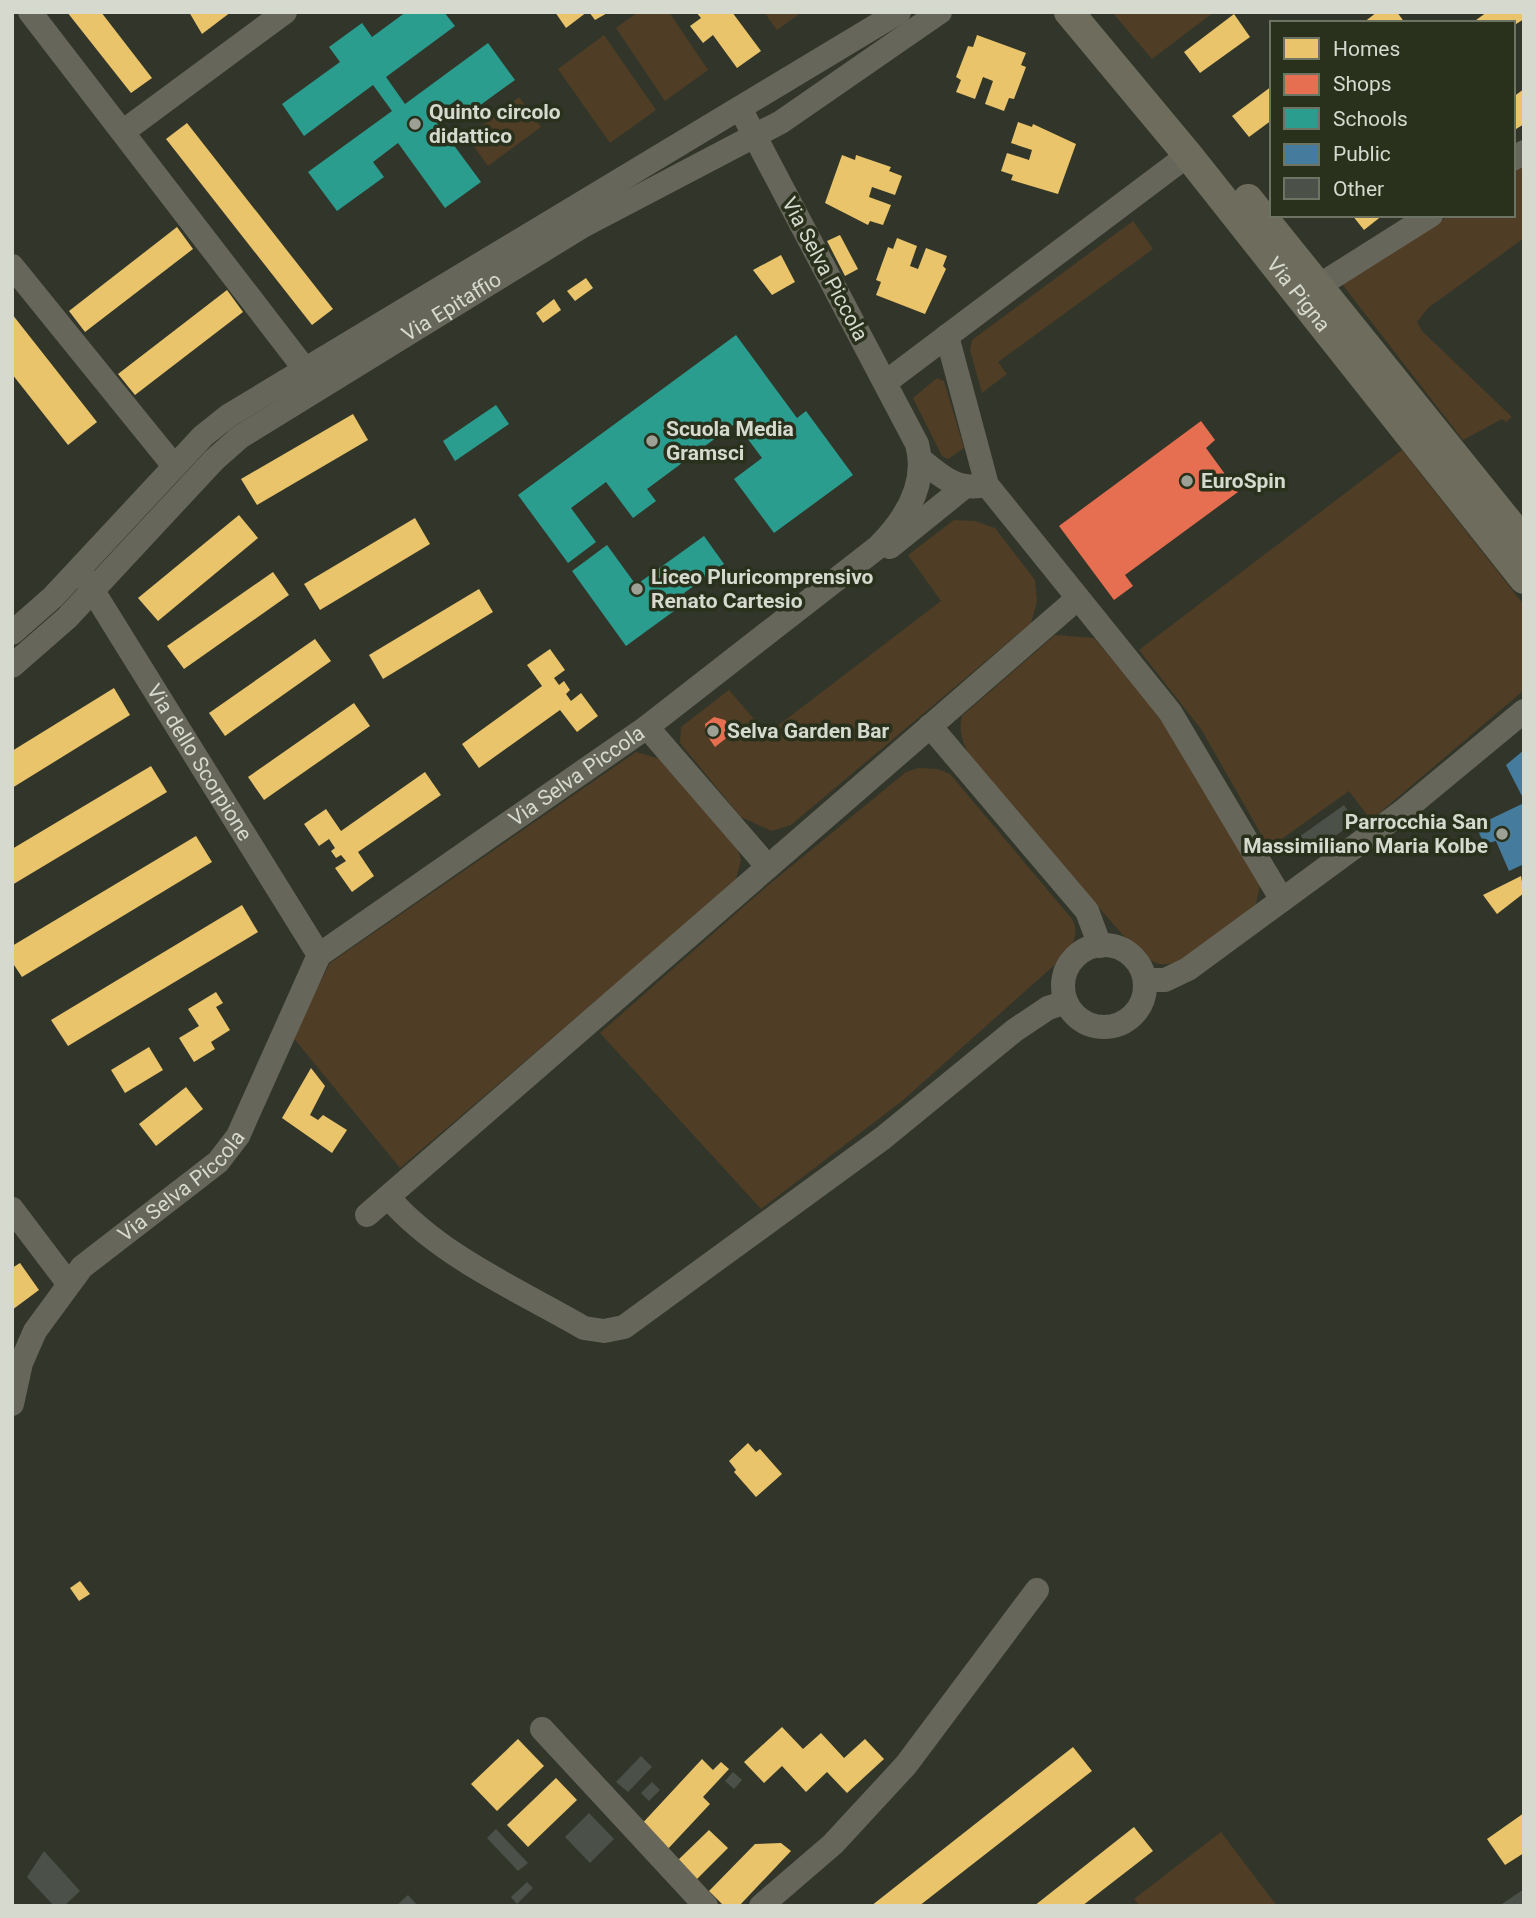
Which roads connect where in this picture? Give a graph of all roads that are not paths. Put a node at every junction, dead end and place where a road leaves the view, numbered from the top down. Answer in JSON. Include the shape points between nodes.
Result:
{"nodes":[{"id":1,"x":30,"y":12,"type":"edge"},
{"id":2,"x":285,"y":12,"type":"edge"},
{"id":3,"x":900,"y":12,"type":"edge"},
{"id":4,"x":940,"y":12,"type":"edge"},
{"id":5,"x":1069,"y":12,"type":"edge"},
{"id":6,"x":1092,"y":12,"type":"edge"},
{"id":7,"x":741,"y":110,"type":"junction"},
{"id":8,"x":124,"y":131,"type":"junction"},
{"id":9,"x":755,"y":137,"type":"junction"},
{"id":10,"x":1188,"y":155,"type":"junction"},
{"id":11,"x":1428,"y":217,"type":"edge"},
{"id":12,"x":12,"y":266,"type":"edge"},
{"id":13,"x":1320,"y":285,"type":"junction"},
{"id":14,"x":947,"y":336,"type":"junction"},
{"id":15,"x":312,"y":379,"type":"junction"},
{"id":16,"x":886,"y":382,"type":"junction"},
{"id":17,"x":921,"y":460,"type":"junction"},
{"id":18,"x":174,"y":466,"type":"junction"},
{"id":19,"x":975,"y":487,"type":"junction"},
{"id":20,"x":1524,"y":542,"type":"edge"},
{"id":21,"x":853,"y":566,"type":"junction"},
{"id":22,"x":80,"y":569,"type":"junction"},
{"id":23,"x":1524,"y":579,"type":"edge"},
{"id":24,"x":93,"y":590,"type":"junction"},
{"id":25,"x":1078,"y":598,"type":"junction"},
{"id":26,"x":12,"y":633,"type":"edge"},
{"id":27,"x":12,"y":666,"type":"edge"},
{"id":28,"x":1524,"y":711,"type":"edge"},
{"id":29,"x":930,"y":726,"type":"junction"},
{"id":30,"x":647,"y":727,"type":"junction"},
{"id":31,"x":768,"y":867,"type":"junction"},
{"id":32,"x":1282,"y":900,"type":"junction"},
{"id":33,"x":1100,"y":946,"type":"junction"},
{"id":34,"x":319,"y":955,"type":"junction"},
{"id":35,"x":1145,"y":980,"type":"junction"},
{"id":36,"x":1066,"y":1002,"type":"junction"},
{"id":37,"x":388,"y":1197,"type":"junction"},
{"id":38,"x":12,"y":1209,"type":"edge"},
{"id":39,"x":367,"y":1215,"type":"dead end"},
{"id":40,"x":68,"y":1283,"type":"junction"},
{"id":41,"x":12,"y":1404,"type":"edge"},
{"id":42,"x":1037,"y":1590,"type":"dead end"},
{"id":43,"x":542,"y":1729,"type":"dead end"},
{"id":44,"x":706,"y":1906,"type":"edge"},
{"id":45,"x":761,"y":1906,"type":"edge"}],
"edges":[{"from":1,"to":8,"type":"street"},
{"from":2,"to":8,"type":"street"},
{"from":3,"to":7,"type":"street","name":"Via Epitaffio"},
{"from":4,"to":9,"type":"street","name":"Via Epitaffio","via":[[824,95]]},
{"from":5,"to":10,"type":"main road","name":"Via Pigna"},
{"from":6,"to":13,"type":"main road"},
{"from":7,"to":9,"type":"street","name":"Via Selva Piccola"},
{"from":7,"to":15,"type":"street","name":"Via Epitaffio"},
{"from":8,"to":15,"type":"street"},
{"from":9,"to":15,"type":"street","name":"Via Epitaffio","via":[[580,227]]},
{"from":9,"to":16,"type":"street","name":"Via Selva Piccola"},
{"from":10,"to":14,"type":"street"},
{"from":10,"to":23,"type":"main road","name":"Via Pigna"},
{"from":11,"to":13,"type":"street"},
{"from":12,"to":18,"type":"street"},
{"from":13,"to":20,"type":"main road"},
{"from":14,"to":16,"type":"street"},
{"from":14,"to":19,"type":"street"},
{"from":15,"to":18,"type":"street","name":"Via Epitaffio","via":[[214,426]]},
{"from":15,"to":24,"type":"street","name":"Via Epitaffio","via":[[226,448]]},
{"from":16,"to":17,"type":"street","name":"Via Selva Piccola"},
{"from":17,"to":19,"type":"street","via":[[947,481]]},
{"from":17,"to":21,"type":"street","name":"Via Selva Piccola","via":[[917,490],[907,512],[885,540]]},
{"from":18,"to":22,"type":"street","name":"Via Epitaffio"},
{"from":19,"to":21,"type":"street"},
{"from":19,"to":25,"type":"street"},
{"from":21,"to":30,"type":"street","name":"Via Selva Piccola"},
{"from":22,"to":24,"type":"street","name":"Via dello Scorpione"},
{"from":22,"to":26,"type":"street","name":"Via Epitaffio"},
{"from":24,"to":27,"type":"street","name":"Via Epitaffio"},
{"from":24,"to":34,"type":"street","name":"Via dello Scorpione"},
{"from":25,"to":29,"type":"street"},
{"from":25,"to":32,"type":"street","via":[[1181,728]]},
{"from":28,"to":32,"type":"street","via":[[1423,796]]},
{"from":29,"to":31,"type":"street"},
{"from":29,"to":33,"type":"street","via":[[1087,911]]},
{"from":30,"to":31,"type":"street"},
{"from":30,"to":34,"type":"street","name":"Via Selva Piccola"},
{"from":31,"to":37,"type":"street"},
{"from":32,"to":35,"type":"street","via":[[1188,970],[1165,980]]},
{"from":33,"to":35,"type":"street","via":[[1130,955]]},
{"from":33,"to":36,"type":"street","via":[[1071,962],[1065,978]]},
{"from":34,"to":40,"type":"street","name":"Via Selva Piccola","via":[[247,1118],[228,1150],[100,1251]]},
{"from":35,"to":36,"type":"street","via":[[1138,1010],[1116,1026],[1083,1021]]},
{"from":36,"to":37,"type":"street","via":[[1015,1030],[883,1138],[624,1327],[584,1328],[443,1247],[409,1221]]},
{"from":37,"to":39,"type":"street"},
{"from":38,"to":40,"type":"street"},
{"from":40,"to":41,"type":"street","name":"Via Selva Piccola","via":[[26,1350]]},
{"from":42,"to":45,"type":"street","via":[[906,1765],[834,1844]]},
{"from":43,"to":44,"type":"street"}]}
